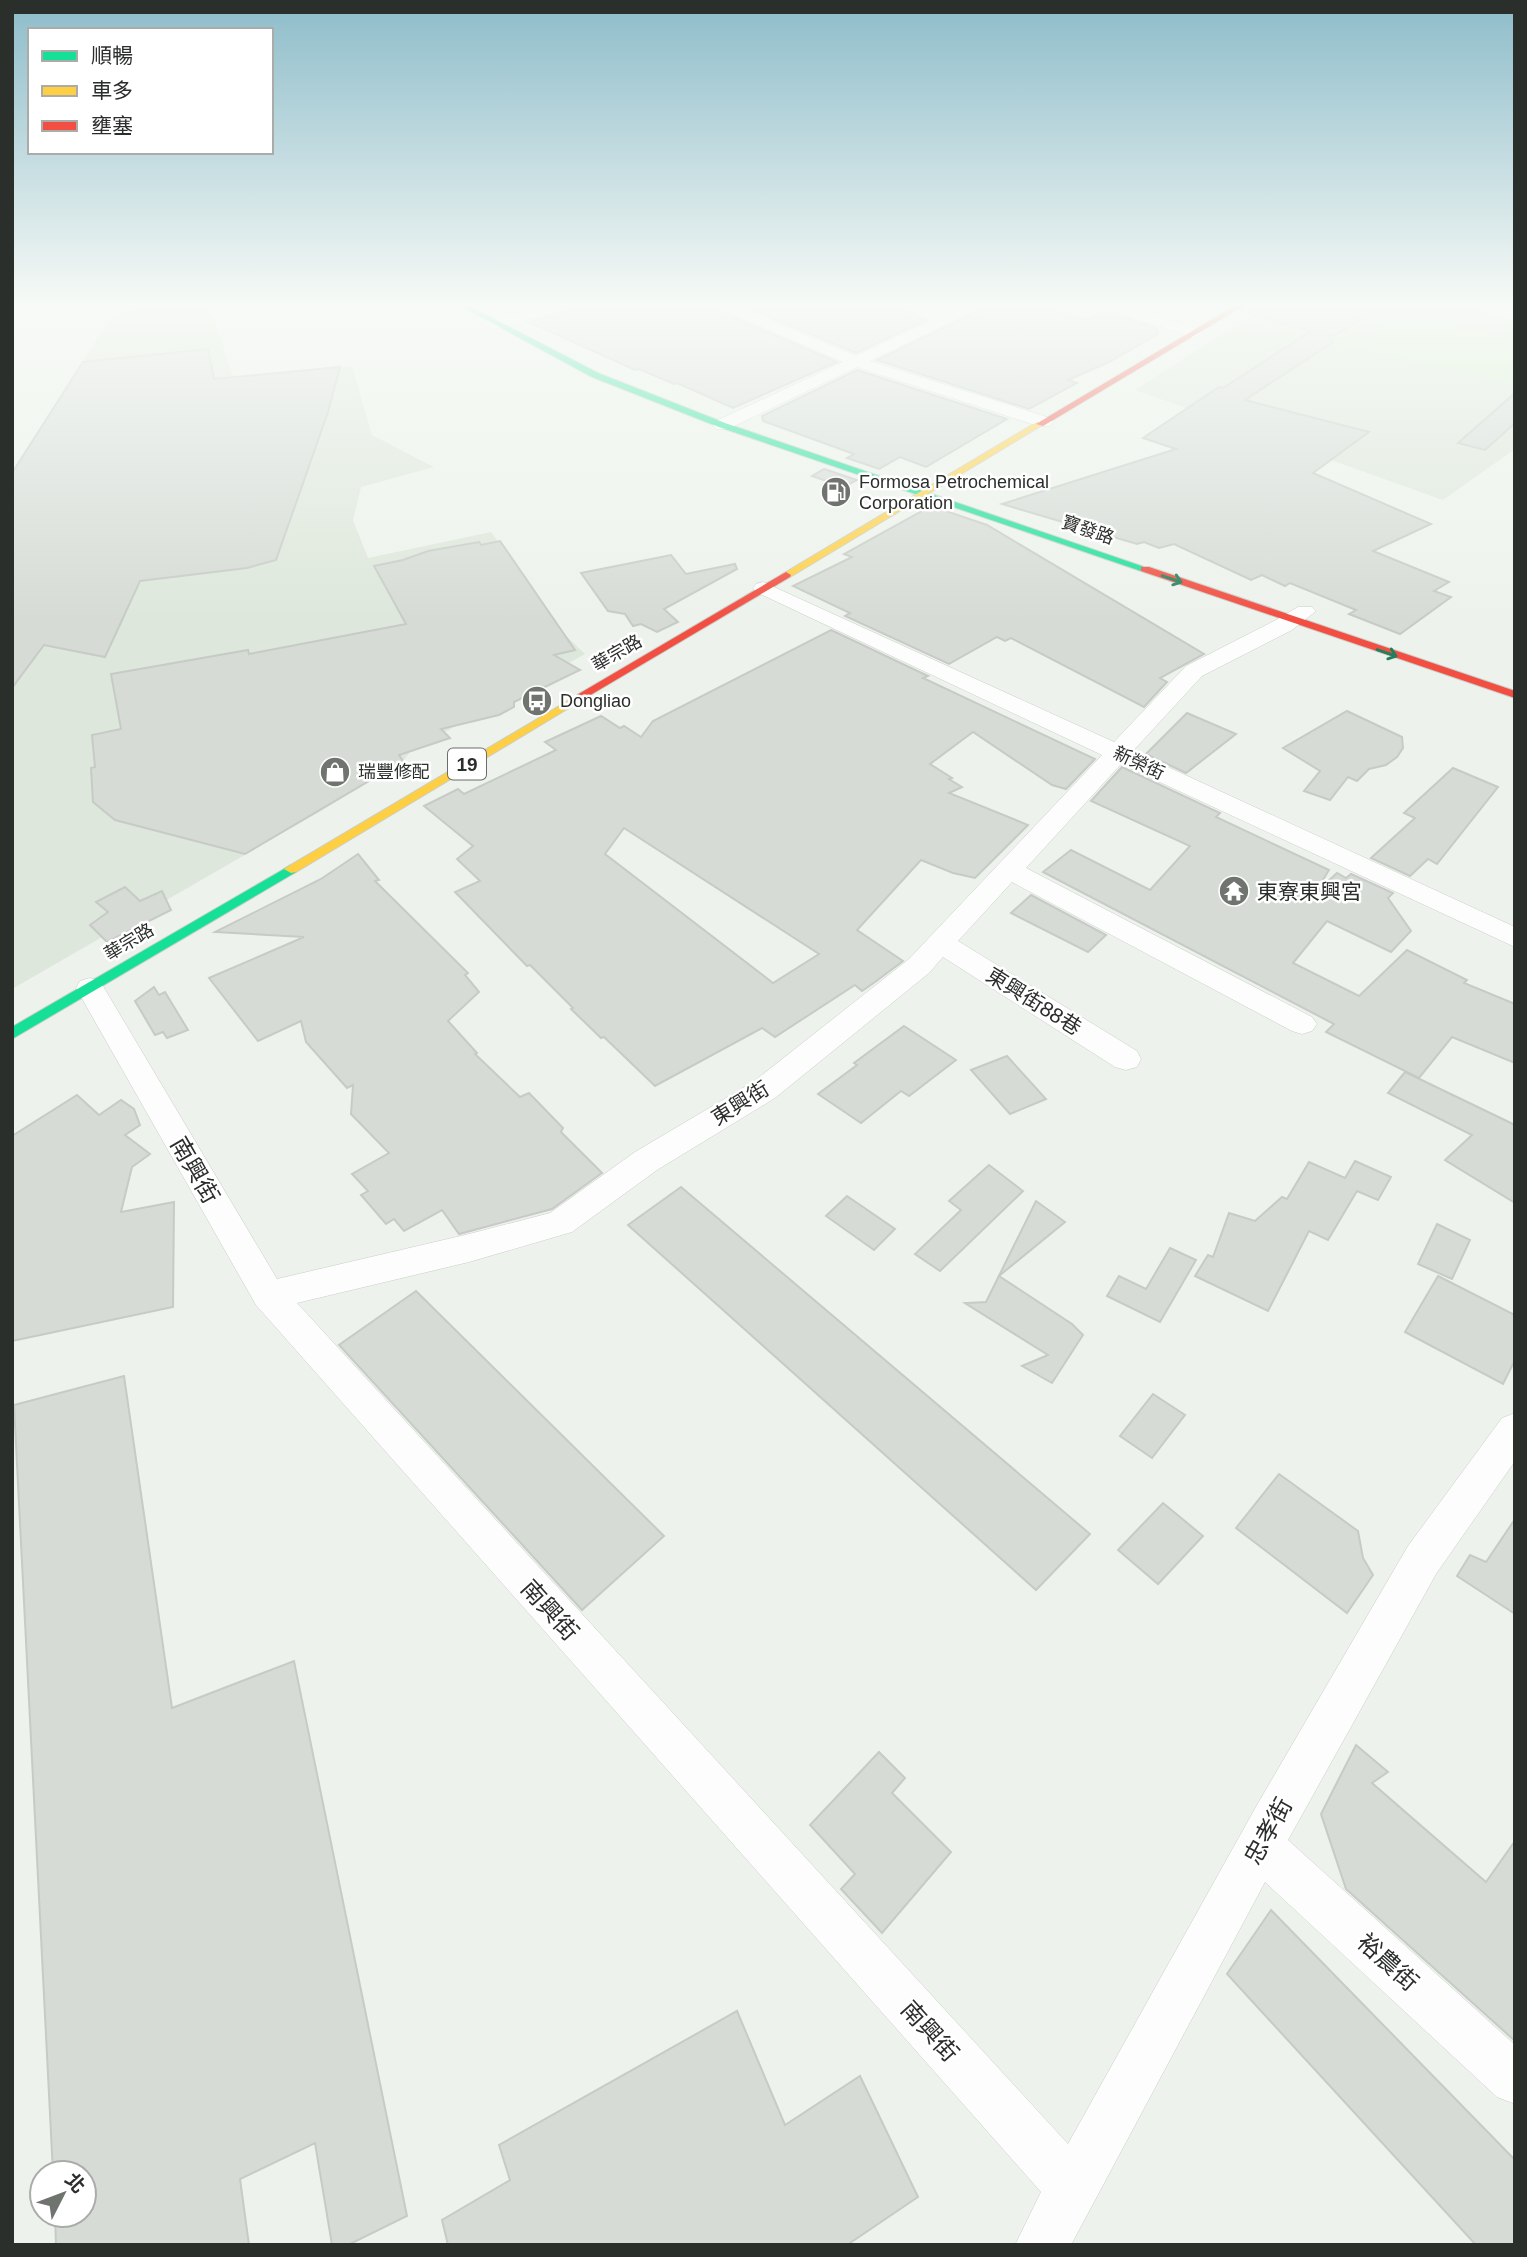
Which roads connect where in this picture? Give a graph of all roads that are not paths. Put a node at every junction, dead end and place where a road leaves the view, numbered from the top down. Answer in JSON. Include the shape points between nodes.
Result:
{"nodes":[{"id":1,"x":700,"y":410,"type":"edge"},
{"id":2,"x":751,"y":410,"type":"edge"},
{"id":3,"x":1008,"y":410,"type":"edge"},
{"id":4,"x":1064,"y":410,"type":"edge"},
{"id":5,"x":727,"y":422,"type":"junction"},
{"id":6,"x":1044,"y":422,"type":"junction"},
{"id":7,"x":928,"y":490,"type":"junction"},
{"id":8,"x":763,"y":588,"type":"junction"},
{"id":9,"x":1298,"y":616,"type":"junction"},
{"id":10,"x":1515,"y":679,"type":"edge"},
{"id":11,"x":1515,"y":695,"type":"edge"},
{"id":12,"x":1120,"y":754,"type":"junction"},
{"id":13,"x":1010,"y":870,"type":"junction"},
{"id":14,"x":1515,"y":938,"type":"edge"},
{"id":15,"x":941,"y":943,"type":"junction"},
{"id":16,"x":90,"y":988,"type":"junction"},
{"id":17,"x":1302,"y":1024,"type":"dead end"},
{"id":18,"x":12,"y":1034,"type":"edge"},
{"id":19,"x":1126,"y":1059,"type":"dead end"},
{"id":20,"x":268,"y":1296,"type":"junction"},
{"id":21,"x":1515,"y":1430,"type":"edge"},
{"id":22,"x":1260,"y":1846,"type":"junction"},
{"id":23,"x":1515,"y":2079,"type":"edge"},
{"id":24,"x":1072,"y":2187,"type":"junction"},
{"id":25,"x":1042,"y":2245,"type":"edge"}],
"edges":[{"from":1,"to":5,"type":"main road","name":"寶發路"},
{"from":2,"to":5,"type":"street"},
{"from":3,"to":6,"type":"street"},
{"from":4,"to":6,"type":"main road","name":"華宗路","number":"19"},
{"from":5,"to":7,"type":"main road","name":"寶發路"},
{"from":6,"to":7,"type":"main road","name":"華宗路","number":"19"},
{"from":7,"to":8,"type":"main road","name":"華宗路","number":"19"},
{"from":7,"to":9,"type":"main road","name":"寶發路"},
{"from":8,"to":12,"type":"street","name":"新榮街"},
{"from":8,"to":16,"type":"main road","name":"華宗路","number":"19"},
{"from":9,"to":10,"type":"main road","name":"寶發路"},
{"from":9,"to":11,"type":"main road","name":"寶發路","one_way":true},
{"from":9,"to":12,"type":"street","name":"東興街","via":[[1194,671]]},
{"from":12,"to":13,"type":"street","name":"東興街"},
{"from":12,"to":14,"type":"street","name":"新榮街"},
{"from":13,"to":15,"type":"street","name":"東興街"},
{"from":13,"to":17,"type":"street"},
{"from":15,"to":19,"type":"street","name":"東興街88巷"},
{"from":15,"to":20,"type":"street","name":"東興街","via":[[919,967],[764,1090],[646,1161],[560,1223]]},
{"from":16,"to":18,"type":"main road","name":"華宗路","number":"19"},
{"from":16,"to":20,"type":"street","name":"南興街"},
{"from":20,"to":24,"type":"street","name":"南興街"},
{"from":21,"to":22,"type":"street","name":"忠孝街","via":[[1422,1560]]},
{"from":22,"to":23,"type":"street","name":"裕農街"},
{"from":22,"to":24,"type":"street","name":"忠孝街"},
{"from":24,"to":25,"type":"street","name":"忠孝街"}]}
